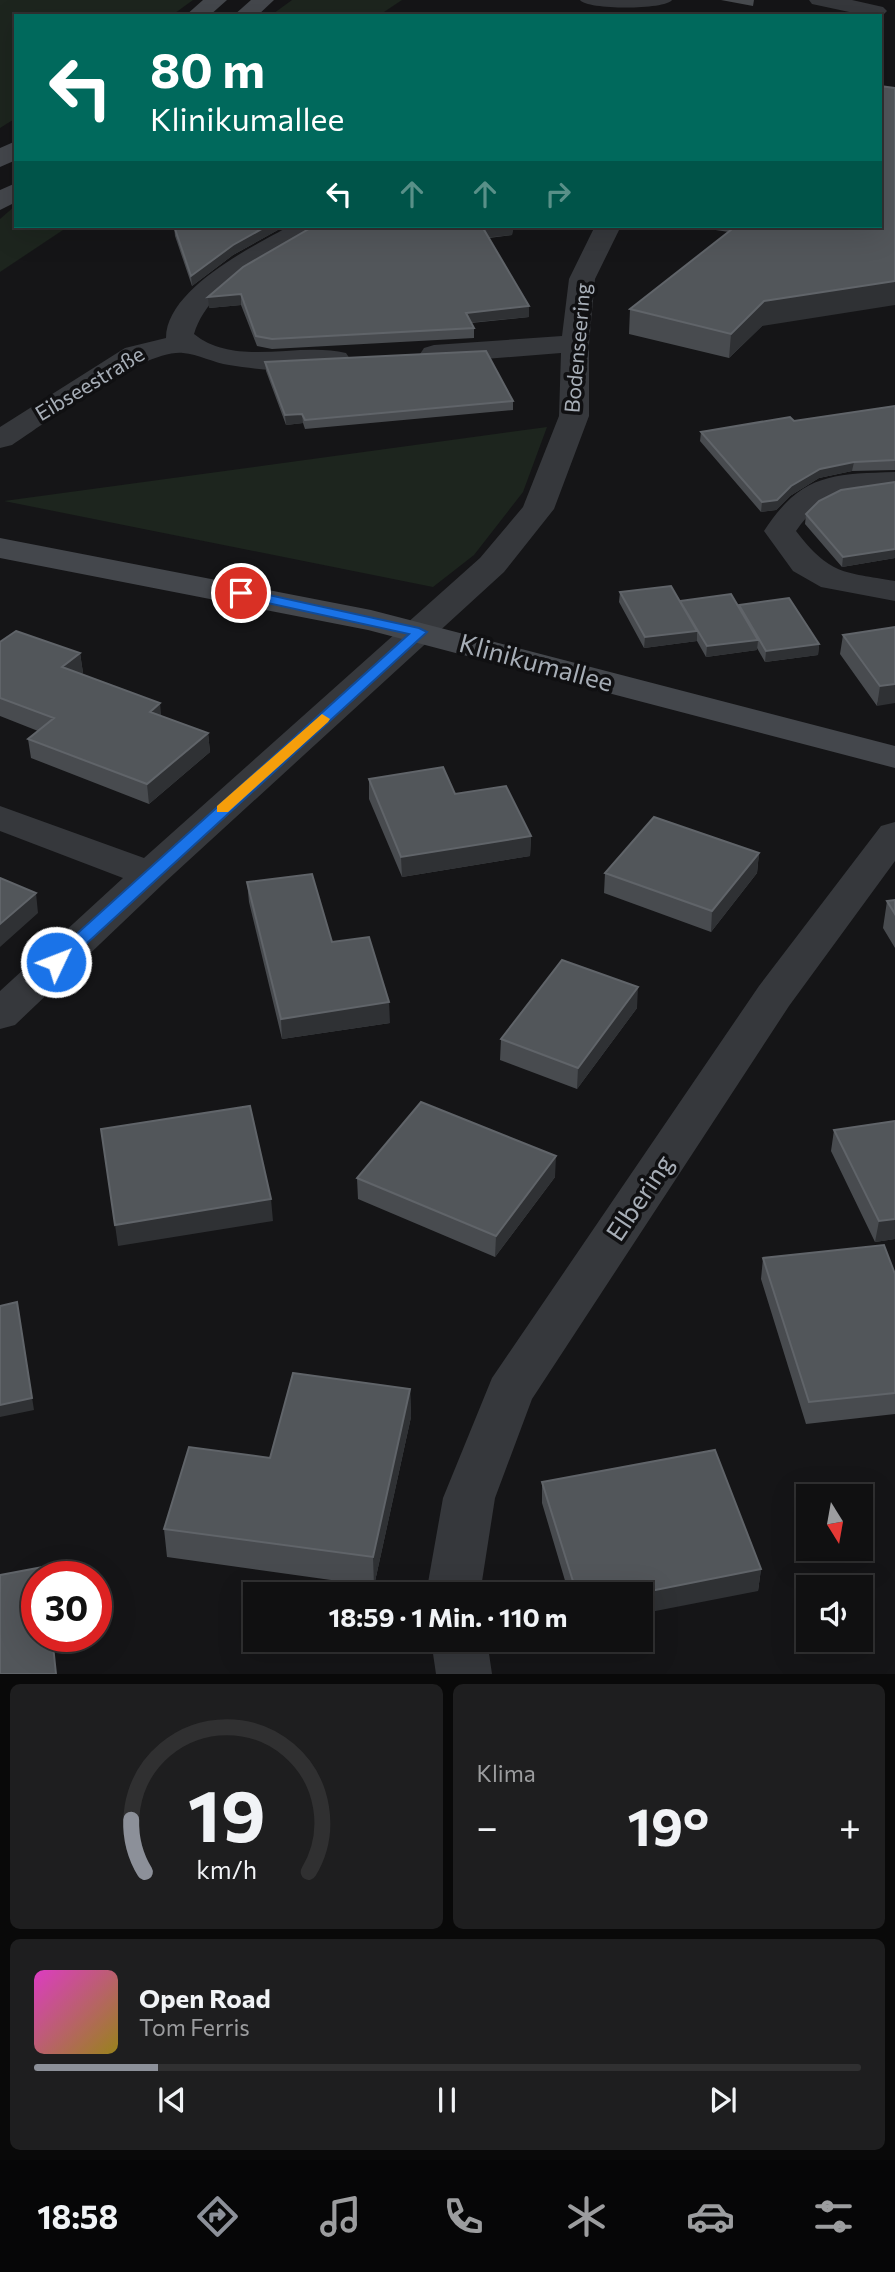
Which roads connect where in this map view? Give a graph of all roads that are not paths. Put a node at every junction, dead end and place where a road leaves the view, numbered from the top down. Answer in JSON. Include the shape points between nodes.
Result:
{"nodes":[{"id":1,"x":217,"y":0,"type":"edge"},
{"id":2,"x":264,"y":0,"type":"edge"},
{"id":3,"x":590,"y":0,"type":"edge"},
{"id":4,"x":662,"y":0,"type":"edge"},
{"id":5,"x":819,"y":0,"type":"edge"},
{"id":6,"x":880,"y":9,"type":"edge"},
{"id":7,"x":198,"y":14,"type":"edge"},
{"id":8,"x":246,"y":14,"type":"edge"},
{"id":9,"x":306,"y":228,"type":"edge"},
{"id":10,"x":607,"y":228,"type":"edge"},
{"id":11,"x":185,"y":344,"type":"junction"},
{"id":12,"x":575,"y":344,"type":"junction"},
{"id":13,"x":410,"y":355,"type":"edge"},
{"id":14,"x":358,"y":358,"type":"edge"},
{"id":15,"x":1,"y":439,"type":"edge"},
{"id":16,"x":895,"y":481,"type":"edge"},
{"id":17,"x":3,"y":550,"type":"edge"},
{"id":18,"x":895,"y":591,"type":"edge"},
{"id":19,"x":419,"y":632,"type":"junction"},
{"id":20,"x":895,"y":757,"type":"edge"},
{"id":21,"x":0,"y":818,"type":"edge"},
{"id":22,"x":895,"y":834,"type":"edge"},
{"id":23,"x":150,"y":874,"type":"junction"},
{"id":24,"x":0,"y":1015,"type":"edge"},
{"id":25,"x":455,"y":1582,"type":"edge"},
{"id":26,"x":461,"y":1652,"type":"edge"},
{"id":27,"x":464,"y":1674,"type":"edge"}],
"edges":[{"from":1,"to":7,"type":"street"},
{"from":2,"to":8,"type":"street"},
{"from":3,"to":4,"type":"street"},
{"from":5,"to":6,"type":"street"},
{"from":9,"to":11,"type":"street","name":"Eibseestraße","via":[[202,296],[180,329]]},
{"from":10,"to":12,"type":"street","name":"Bodenseering","via":[[582,279]]},
{"from":11,"to":14,"type":"street","name":"Eibseestraße","via":[[254,360]]},
{"from":11,"to":15,"type":"street","name":"Eibseestraße","via":[[162,345],[135,354]]},
{"from":12,"to":13,"type":"street"},
{"from":12,"to":19,"type":"street","name":"Bodenseering","via":[[573,416],[538,509],[492,565]]},
{"from":16,"to":18,"type":"street","via":[[845,483],[809,494],[780,531],[805,564],[833,580]]},
{"from":17,"to":19,"type":"street","name":"Klinikumallee","via":[[188,582]]},
{"from":19,"to":20,"type":"street","name":"Klinikumallee"},
{"from":19,"to":23,"type":"street","name":"Bodenseering"},
{"from":21,"to":23,"type":"street"},
{"from":22,"to":25,"type":"street","name":"Elbering","via":[[774,996],[510,1392],[469,1498]]},
{"from":23,"to":24,"type":"street","name":"Bodenseering"},
{"from":26,"to":27,"type":"street"}]}
